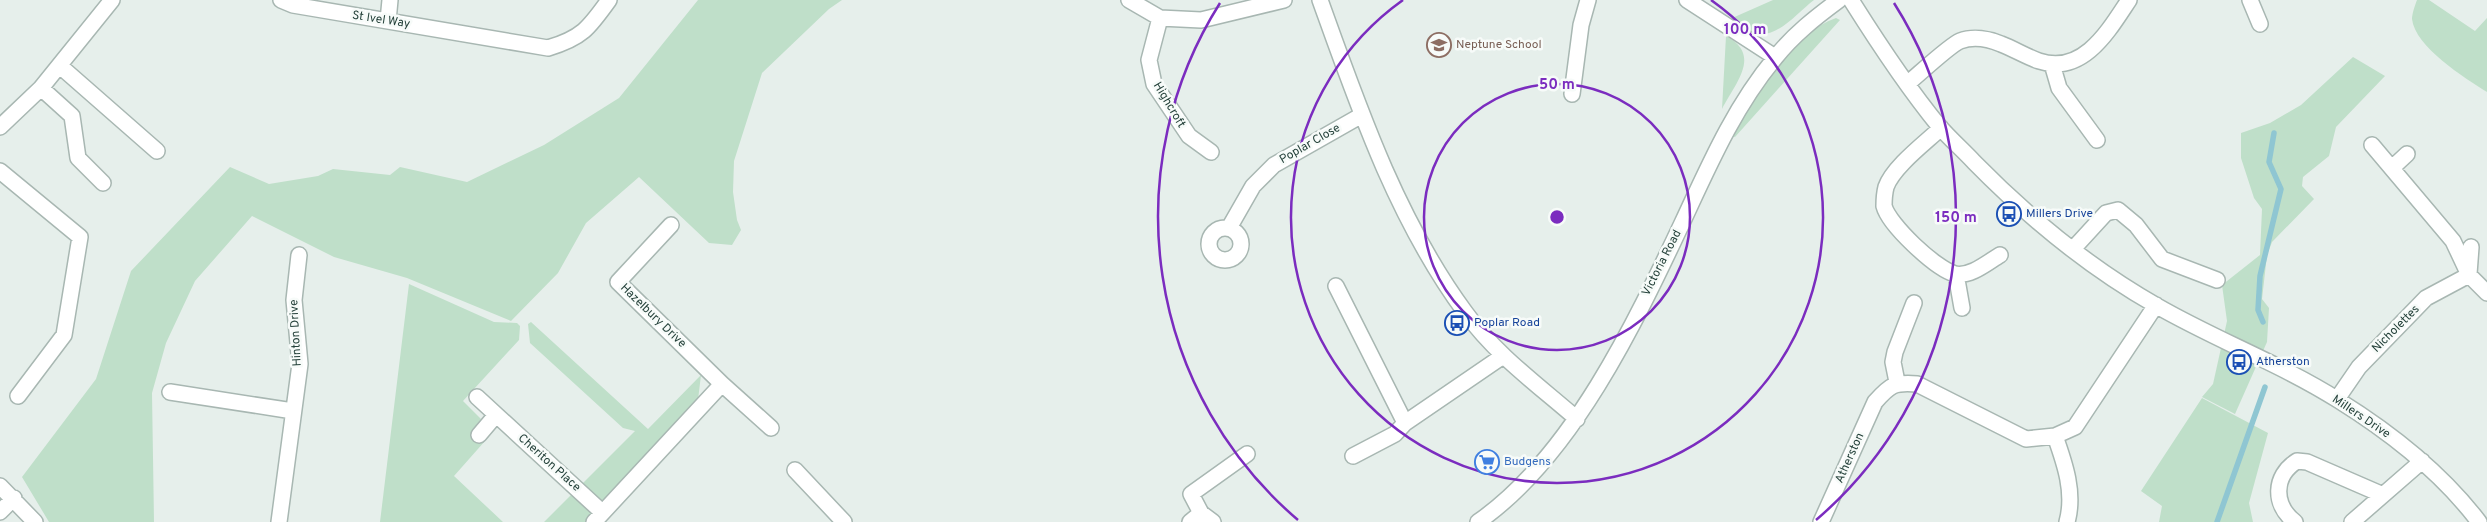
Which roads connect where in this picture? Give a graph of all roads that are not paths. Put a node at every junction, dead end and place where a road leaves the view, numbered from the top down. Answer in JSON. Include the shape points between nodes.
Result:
{"nodes":[{"id":1,"x":112,"y":0,"type":"edge"},
{"id":2,"x":281,"y":0,"type":"edge"},
{"id":3,"x":390,"y":0,"type":"edge"},
{"id":4,"x":609,"y":0,"type":"edge"},
{"id":5,"x":1129,"y":0,"type":"edge"},
{"id":6,"x":1284,"y":0,"type":"edge"},
{"id":7,"x":1320,"y":0,"type":"edge"},
{"id":8,"x":1588,"y":0,"type":"edge"},
{"id":9,"x":1686,"y":0,"type":"edge"},
{"id":10,"x":1840,"y":0,"type":"edge"},
{"id":11,"x":1851,"y":0,"type":"edge"},
{"id":12,"x":2129,"y":0,"type":"edge"},
{"id":13,"x":2250,"y":0,"type":"edge"},
{"id":14,"x":1160,"y":18,"type":"junction"},
{"id":15,"x":388,"y":21,"type":"junction"},
{"id":16,"x":2260,"y":24,"type":"dead end"},
{"id":17,"x":1775,"y":57,"type":"junction"},
{"id":18,"x":2052,"y":64,"type":"junction"},
{"id":19,"x":60,"y":66,"type":"junction"},
{"id":20,"x":1907,"y":84,"type":"junction"},
{"id":21,"x":41,"y":88,"type":"junction"},
{"id":22,"x":1572,"y":94,"type":"dead end"},
{"id":23,"x":1362,"y":115,"type":"junction"},
{"id":24,"x":0,"y":127,"type":"edge"},
{"id":25,"x":1941,"y":128,"type":"junction"},
{"id":26,"x":2097,"y":140,"type":"dead end"},
{"id":27,"x":2372,"y":145,"type":"dead end"},
{"id":28,"x":157,"y":151,"type":"dead end"},
{"id":29,"x":1211,"y":152,"type":"dead end"},
{"id":30,"x":2407,"y":154,"type":"dead end"},
{"id":31,"x":2392,"y":168,"type":"junction"},
{"id":32,"x":0,"y":171,"type":"edge"},
{"id":33,"x":103,"y":183,"type":"dead end"},
{"id":34,"x":671,"y":225,"type":"dead end"},
{"id":35,"x":1229,"y":228,"type":"dead end"},
{"id":36,"x":2471,"y":247,"type":"dead end"},
{"id":37,"x":2073,"y":249,"type":"junction"},
{"id":38,"x":299,"y":254,"type":"dead end"},
{"id":39,"x":2000,"y":255,"type":"dead end"},
{"id":40,"x":1956,"y":274,"type":"junction"},
{"id":41,"x":2469,"y":275,"type":"junction"},
{"id":42,"x":2217,"y":280,"type":"dead end"},
{"id":43,"x":1336,"y":286,"type":"dead end"},
{"id":44,"x":2487,"y":293,"type":"edge"},
{"id":45,"x":1914,"y":303,"type":"dead end"},
{"id":46,"x":2156,"y":305,"type":"junction"},
{"id":47,"x":1962,"y":308,"type":"dead end"},
{"id":48,"x":1503,"y":356,"type":"junction"},
{"id":49,"x":1897,"y":382,"type":"junction"},
{"id":50,"x":722,"y":384,"type":"junction"},
{"id":51,"x":170,"y":392,"type":"dead end"},
{"id":52,"x":18,"y":396,"type":"dead end"},
{"id":53,"x":478,"y":397,"type":"dead end"},
{"id":54,"x":2337,"y":399,"type":"junction"},
{"id":55,"x":293,"y":411,"type":"junction"},
{"id":56,"x":496,"y":415,"type":"junction"},
{"id":57,"x":1577,"y":419,"type":"junction"},
{"id":58,"x":1404,"y":423,"type":"junction"},
{"id":59,"x":771,"y":428,"type":"dead end"},
{"id":60,"x":479,"y":435,"type":"dead end"},
{"id":61,"x":2055,"y":436,"type":"junction"},
{"id":62,"x":1247,"y":454,"type":"dead end"},
{"id":63,"x":1353,"y":456,"type":"dead end"},
{"id":64,"x":2422,"y":461,"type":"junction"},
{"id":65,"x":795,"y":470,"type":"dead end"},
{"id":66,"x":0,"y":486,"type":"edge"},
{"id":67,"x":2383,"y":494,"type":"junction"},
{"id":68,"x":14,"y":498,"type":"junction"},
{"id":69,"x":0,"y":512,"type":"edge"},
{"id":70,"x":598,"y":517,"type":"edge"},
{"id":71,"x":1196,"y":518,"type":"edge"},
{"id":72,"x":34,"y":522,"type":"edge"},
{"id":73,"x":279,"y":522,"type":"edge"},
{"id":74,"x":844,"y":522,"type":"edge"},
{"id":75,"x":1214,"y":522,"type":"edge"},
{"id":76,"x":1478,"y":522,"type":"edge"},
{"id":77,"x":1821,"y":522,"type":"edge"},
{"id":78,"x":2067,"y":522,"type":"edge"},
{"id":79,"x":2295,"y":522,"type":"edge"},
{"id":80,"x":2352,"y":522,"type":"edge"},
{"id":81,"x":2480,"y":522,"type":"edge"}],
"edges":[{"from":1,"to":19,"type":"street"},
{"from":2,"to":15,"type":"street","name":"St Ivel Way","via":[[293,5]]},
{"from":3,"to":15,"type":"street"},
{"from":4,"to":15,"type":"street","name":"St Ivel Way","via":[[589,28],[575,38],[548,48]]},
{"from":5,"to":14,"type":"street"},
{"from":6,"to":14,"type":"street","via":[[1201,20]]},
{"from":7,"to":23,"type":"street"},
{"from":8,"to":22,"type":"street","via":[[1581,25]]},
{"from":9,"to":17,"type":"street"},
{"from":10,"to":17,"type":"street","name":"Victoria Road","via":[[1807,24]]},
{"from":11,"to":20,"type":"street","name":"Millers Drive"},
{"from":12,"to":18,"type":"street","via":[[2091,50],[2072,62]]},
{"from":13,"to":16,"type":"street"},
{"from":14,"to":29,"type":"street","name":"Highcroft","via":[[1149,60],[1154,84],[1189,136]]},
{"from":17,"to":57,"type":"street","name":"Victoria Road","via":[[1747,95],[1720,143],[1640,308]]},
{"from":18,"to":20,"type":"street","via":[[1977,38],[1959,41]]},
{"from":18,"to":26,"type":"street","via":[[2059,88]]},
{"from":19,"to":21,"type":"street"},
{"from":19,"to":28,"type":"street"},
{"from":20,"to":25,"type":"street","name":"Millers Drive"},
{"from":21,"to":24,"type":"street"},
{"from":21,"to":33,"type":"street","via":[[72,116],[78,158]]},
{"from":23,"to":35,"type":"street","name":"Poplar Close","via":[[1274,165],[1253,186]]},
{"from":23,"to":48,"type":"street","via":[[1421,243],[1465,312]]},
{"from":25,"to":37,"type":"street","name":"Millers Drive","via":[[2012,200]]},
{"from":25,"to":40,"type":"street","via":[[1894,172],[1886,187],[1884,206],[1898,229],[1919,250]]},
{"from":27,"to":31,"type":"street"},
{"from":30,"to":31,"type":"street"},
{"from":31,"to":41,"type":"street","via":[[2453,241]]},
{"from":32,"to":52,"type":"street","via":[[80,237],[64,335]]},
{"from":34,"to":50,"type":"street","name":"Hazelbury Drive","via":[[618,282]]},
{"from":36,"to":41,"type":"street"},
{"from":37,"to":42,"type":"street","via":[[2106,213],[2118,210],[2136,225],[2162,259]]},
{"from":37,"to":46,"type":"street","name":"Millers Drive"},
{"from":38,"to":55,"type":"street","name":"Hinton Drive","via":[[294,300],[300,364]]},
{"from":39,"to":40,"type":"street","via":[[1972,272]]},
{"from":40,"to":47,"type":"street"},
{"from":41,"to":44,"type":"street"},
{"from":41,"to":54,"type":"street","name":"Nicholettes","via":[[2426,298],[2359,367]]},
{"from":43,"to":58,"type":"street"},
{"from":45,"to":49,"type":"street","via":[[1895,352],[1893,362]]},
{"from":46,"to":54,"type":"street","name":"Millers Drive"},
{"from":46,"to":61,"type":"street","via":[[2075,427]]},
{"from":48,"to":57,"type":"street"},
{"from":48,"to":58,"type":"street"},
{"from":49,"to":61,"type":"street","via":[[1917,384],[2026,439]]},
{"from":49,"to":77,"type":"street","name":"Atherston","via":[[1875,402]]},
{"from":50,"to":59,"type":"street","name":"Hazelbury Drive"},
{"from":50,"to":70,"type":"street"},
{"from":51,"to":55,"type":"street"},
{"from":53,"to":56,"type":"street","name":"Cheriton Place"},
{"from":54,"to":64,"type":"street","name":"Millers Drive"},
{"from":55,"to":73,"type":"street","name":"Hinton Drive"},
{"from":56,"to":60,"type":"street"},
{"from":56,"to":70,"type":"street","name":"Cheriton Place"},
{"from":57,"to":76,"type":"street","name":"Victoria Road","via":[[1531,475]]},
{"from":58,"to":63,"type":"street","via":[[1395,434]]},
{"from":61,"to":78,"type":"street","via":[[2067,469],[2071,507]]},
{"from":62,"to":71,"type":"street","via":[[1191,494]]},
{"from":64,"to":67,"type":"street"},
{"from":64,"to":81,"type":"street","name":"Millers Drive"},
{"from":65,"to":74,"type":"street"},
{"from":66,"to":68,"type":"street"},
{"from":67,"to":79,"type":"street","via":[[2307,462],[2297,461],[2282,474],[2278,489],[2285,510]]},
{"from":67,"to":80,"type":"street"},
{"from":68,"to":69,"type":"street"},
{"from":68,"to":72,"type":"street"},
{"from":71,"to":75,"type":"street"}]}
